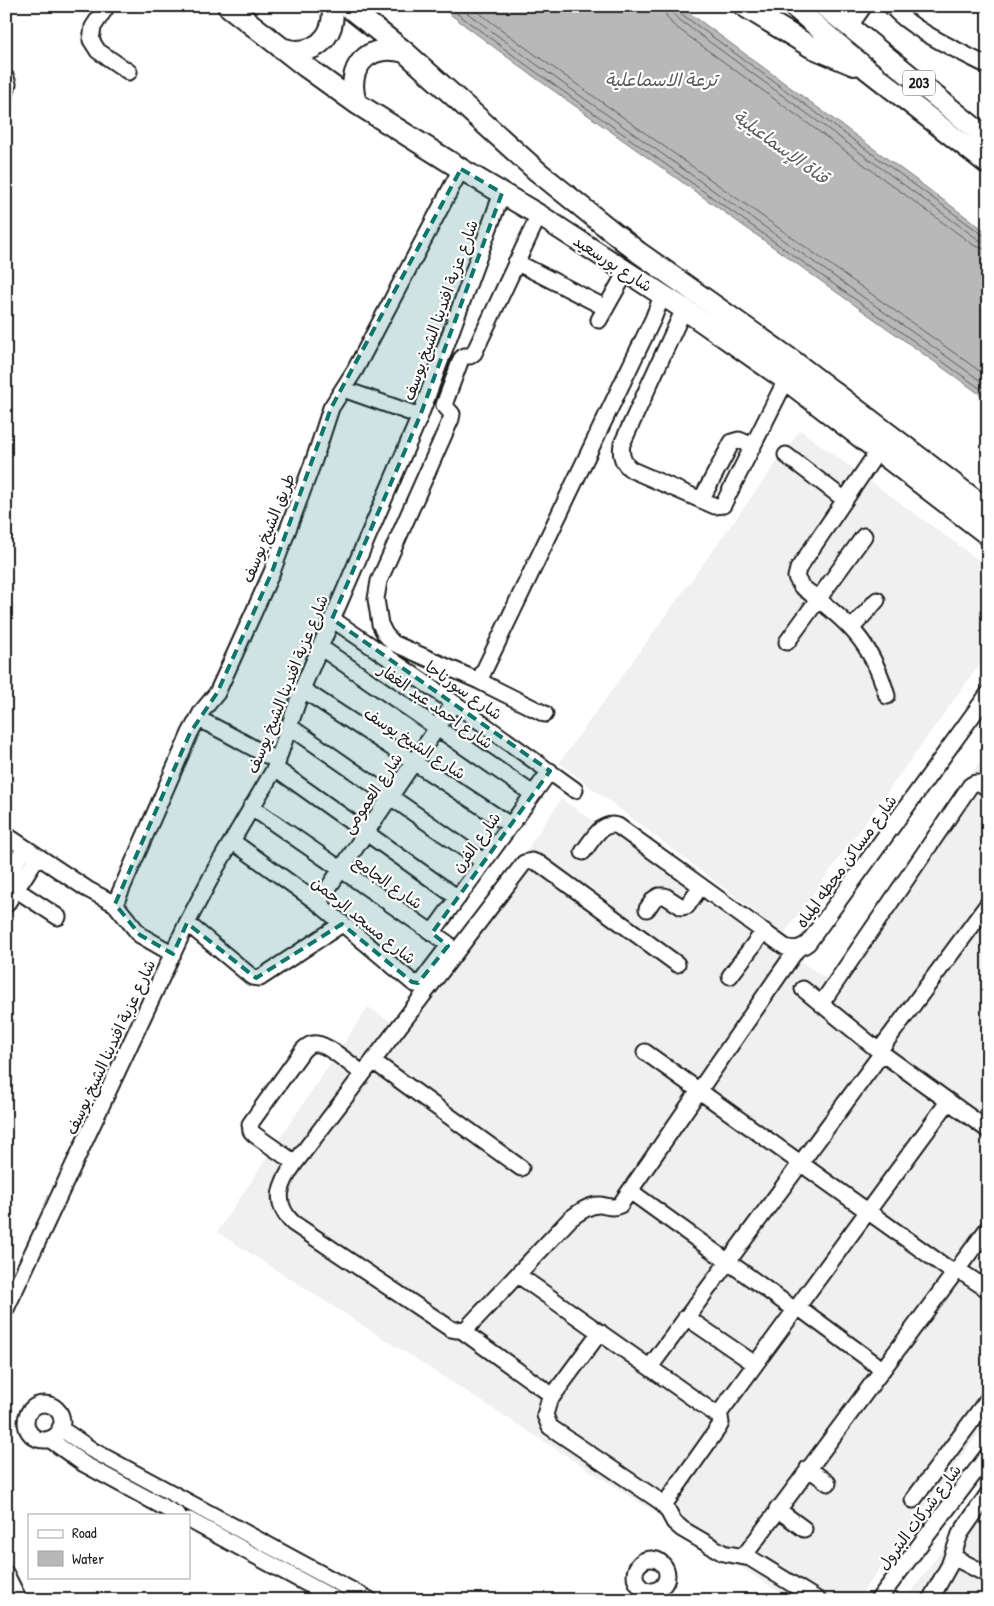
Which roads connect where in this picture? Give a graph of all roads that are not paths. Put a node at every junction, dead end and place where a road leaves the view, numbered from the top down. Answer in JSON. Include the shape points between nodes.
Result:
{"nodes":[{"id":1,"x":107,"y":6,"type":"edge"},
{"id":2,"x":228,"y":6,"type":"edge"},
{"id":3,"x":332,"y":6,"type":"edge"},
{"id":4,"x":347,"y":6,"type":"edge"},
{"id":5,"x":744,"y":6,"type":"edge"},
{"id":6,"x":783,"y":6,"type":"edge"},
{"id":7,"x":824,"y":6,"type":"edge"},
{"id":8,"x":864,"y":6,"type":"edge"},
{"id":9,"x":891,"y":6,"type":"edge"},
{"id":10,"x":799,"y":12,"type":"edge"},
{"id":11,"x":850,"y":27,"type":"junction"},
{"id":12,"x":281,"y":48,"type":"junction"},
{"id":13,"x":405,"y":52,"type":"junction"},
{"id":14,"x":988,"y":66,"type":"edge"},
{"id":15,"x":868,"y":70,"type":"junction"},
{"id":16,"x":129,"y":72,"type":"dead end"},
{"id":17,"x":6,"y":78,"type":"edge"},
{"id":18,"x":6,"y":92,"type":"edge"},
{"id":19,"x":356,"y":103,"type":"junction"},
{"id":20,"x":986,"y":132,"type":"edge"},
{"id":21,"x":988,"y":164,"type":"edge"},
{"id":22,"x":461,"y":169,"type":"junction"},
{"id":23,"x":502,"y":193,"type":"junction"},
{"id":24,"x":539,"y":215,"type":"junction"},
{"id":25,"x":516,"y":262,"type":"junction"},
{"id":26,"x":626,"y":272,"type":"junction"},
{"id":27,"x":662,"y":296,"type":"junction"},
{"id":28,"x":684,"y":309,"type":"junction"},
{"id":29,"x":786,"y":380,"type":"junction"},
{"id":30,"x":342,"y":389,"type":"junction"},
{"id":31,"x":420,"y":416,"type":"junction"},
{"id":32,"x":753,"y":446,"type":"junction"},
{"id":33,"x":878,"y":451,"type":"junction"},
{"id":34,"x":786,"y":455,"type":"dead end"},
{"id":35,"x":701,"y":500,"type":"junction"},
{"id":36,"x":845,"y":500,"type":"junction"},
{"id":37,"x":988,"y":510,"type":"edge"},
{"id":38,"x":988,"y":535,"type":"edge"},
{"id":39,"x":864,"y":536,"type":"dead end"},
{"id":40,"x":818,"y":600,"type":"junction"},
{"id":41,"x":876,"y":600,"type":"dead end"},
{"id":42,"x":332,"y":620,"type":"junction"},
{"id":43,"x":852,"y":628,"type":"junction"},
{"id":44,"x":787,"y":642,"type":"dead end"},
{"id":45,"x":320,"y":647,"type":"junction"},
{"id":46,"x":479,"y":681,"type":"junction"},
{"id":47,"x":302,"y":689,"type":"junction"},
{"id":48,"x":988,"y":694,"type":"edge"},
{"id":49,"x":887,"y":696,"type":"dead end"},
{"id":50,"x":454,"y":704,"type":"junction"},
{"id":51,"x":545,"y":714,"type":"dead end"},
{"id":52,"x":198,"y":719,"type":"junction"},
{"id":53,"x":289,"y":726,"type":"junction"},
{"id":54,"x":438,"y":728,"type":"junction"},
{"id":55,"x":414,"y":763,"type":"junction"},
{"id":56,"x":276,"y":764,"type":"junction"},
{"id":57,"x":550,"y":771,"type":"junction"},
{"id":58,"x":988,"y":789,"type":"edge"},
{"id":59,"x":576,"y":790,"type":"dead end"},
{"id":60,"x":533,"y":794,"type":"junction"},
{"id":61,"x":390,"y":797,"type":"junction"},
{"id":62,"x":251,"y":807,"type":"junction"},
{"id":63,"x":510,"y":825,"type":"junction"},
{"id":64,"x":366,"y":833,"type":"junction"},
{"id":65,"x":6,"y":835,"type":"edge"},
{"id":66,"x":232,"y":841,"type":"junction"},
{"id":67,"x":31,"y":852,"type":"junction"},
{"id":68,"x":583,"y":852,"type":"dead end"},
{"id":69,"x":484,"y":862,"type":"junction"},
{"id":70,"x":341,"y":870,"type":"junction"},
{"id":71,"x":6,"y":878,"type":"edge"},
{"id":72,"x":11,"y":886,"type":"edge"},
{"id":73,"x":701,"y":886,"type":"junction"},
{"id":74,"x":458,"y":898,"type":"junction"},
{"id":75,"x":318,"y":903,"type":"junction"},
{"id":76,"x":115,"y":904,"type":"junction"},
{"id":77,"x":988,"y":904,"type":"edge"},
{"id":78,"x":6,"y":905,"type":"edge"},
{"id":79,"x":647,"y":909,"type":"dead end"},
{"id":80,"x":58,"y":917,"type":"dead end"},
{"id":81,"x":187,"y":923,"type":"junction"},
{"id":82,"x":342,"y":924,"type":"junction"},
{"id":83,"x":764,"y":931,"type":"junction"},
{"id":84,"x":432,"y":933,"type":"junction"},
{"id":85,"x":798,"y":949,"type":"junction"},
{"id":86,"x":173,"y":954,"type":"junction"},
{"id":87,"x":677,"y":964,"type":"dead end"},
{"id":88,"x":730,"y":976,"type":"dead end"},
{"id":89,"x":803,"y":989,"type":"dead end"},
{"id":90,"x":821,"y":1004,"type":"junction"},
{"id":91,"x":645,"y":1052,"type":"dead end"},
{"id":92,"x":881,"y":1052,"type":"junction"},
{"id":93,"x":373,"y":1061,"type":"junction"},
{"id":94,"x":363,"y":1074,"type":"junction"},
{"id":95,"x":700,"y":1091,"type":"junction"},
{"id":96,"x":948,"y":1102,"type":"junction"},
{"id":97,"x":988,"y":1130,"type":"edge"},
{"id":98,"x":295,"y":1162,"type":"junction"},
{"id":99,"x":801,"y":1163,"type":"junction"},
{"id":100,"x":521,"y":1168,"type":"dead end"},
{"id":101,"x":630,"y":1191,"type":"junction"},
{"id":102,"x":868,"y":1211,"type":"junction"},
{"id":103,"x":988,"y":1228,"type":"edge"},
{"id":104,"x":727,"y":1261,"type":"junction"},
{"id":105,"x":955,"y":1271,"type":"junction"},
{"id":106,"x":518,"y":1275,"type":"junction"},
{"id":107,"x":988,"y":1290,"type":"edge"},
{"id":108,"x":797,"y":1308,"type":"junction"},
{"id":109,"x":6,"y":1309,"type":"edge"},
{"id":110,"x":686,"y":1317,"type":"junction"},
{"id":111,"x":461,"y":1330,"type":"junction"},
{"id":112,"x":600,"y":1332,"type":"junction"},
{"id":113,"x":755,"y":1364,"type":"junction"},
{"id":114,"x":650,"y":1367,"type":"junction"},
{"id":115,"x":882,"y":1369,"type":"junction"},
{"id":116,"x":553,"y":1396,"type":"junction"},
{"id":117,"x":988,"y":1399,"type":"edge"},
{"id":118,"x":718,"y":1415,"type":"junction"},
{"id":119,"x":60,"y":1428,"type":"junction"},
{"id":120,"x":49,"y":1439,"type":"junction"},
{"id":121,"x":988,"y":1455,"type":"edge"},
{"id":122,"x":808,"y":1468,"type":"junction"},
{"id":123,"x":828,"y":1483,"type":"dead end"},
{"id":124,"x":157,"y":1485,"type":"junction"},
{"id":125,"x":988,"y":1494,"type":"edge"},
{"id":126,"x":149,"y":1499,"type":"junction"},
{"id":127,"x":913,"y":1500,"type":"dead end"},
{"id":128,"x":664,"y":1505,"type":"junction"},
{"id":129,"x":777,"y":1510,"type":"junction"},
{"id":130,"x":176,"y":1514,"type":"edge"},
{"id":131,"x":190,"y":1521,"type":"edge"},
{"id":132,"x":804,"y":1529,"type":"dead end"},
{"id":133,"x":247,"y":1534,"type":"junction"},
{"id":134,"x":239,"y":1547,"type":"junction"},
{"id":135,"x":744,"y":1556,"type":"junction"},
{"id":136,"x":953,"y":1557,"type":"junction"},
{"id":137,"x":6,"y":1574,"type":"edge"},
{"id":138,"x":988,"y":1575,"type":"edge"},
{"id":139,"x":333,"y":1580,"type":"junction"},
{"id":140,"x":331,"y":1596,"type":"edge"},
{"id":141,"x":19,"y":1600,"type":"edge"},
{"id":142,"x":370,"y":1600,"type":"edge"},
{"id":143,"x":818,"y":1600,"type":"edge"},
{"id":144,"x":878,"y":1600,"type":"edge"},
{"id":145,"x":930,"y":1600,"type":"edge"}],
"edges":[{"from":1,"to":16,"type":"street","via":[[93,28],[91,40],[98,51]]},
{"from":2,"to":12,"type":"main road","name":"شارع بورسعيد"},
{"from":3,"to":12,"type":"main road","via":[[334,16],[330,31],[322,42],[309,50],[295,52]]},
{"from":4,"to":13,"type":"main road","name":"شارع بورسعيد"},
{"from":5,"to":15,"type":"main road","via":[[811,47]]},
{"from":6,"to":10,"type":"main road"},
{"from":7,"to":11,"type":"main road","number":"203"},
{"from":8,"to":11,"type":"street"},
{"from":9,"to":14,"type":"street","via":[[913,26]]},
{"from":10,"to":15,"type":"main road","number":"203"},
{"from":11,"to":20,"type":"main road","number":"203"},
{"from":12,"to":19,"type":"main road","name":"شارع بورسعيد"},
{"from":13,"to":19,"type":"main road","via":[[379,50],[358,65],[352,90]]},
{"from":13,"to":37,"type":"main road","name":"شارع بورسعيد","via":[[537,171],[638,252],[793,361]]},
{"from":15,"to":21,"type":"main road","number":"203"},
{"from":17,"to":18,"type":"street"},
{"from":19,"to":22,"type":"main road","name":"شارع بورسعيد"},
{"from":22,"to":23,"type":"main road","name":"شارع بورسعيد"},
{"from":22,"to":30,"type":"street","name":"طريق الشيخ يوسف"},
{"from":23,"to":24,"type":"main road","name":"شارع بورسعيد"},
{"from":23,"to":31,"type":"street","name":"شارع عزبة افندينا الشيخ يوسف"},
{"from":24,"to":25,"type":"street"},
{"from":24,"to":26,"type":"main road","name":"شارع بورسعيد"},
{"from":25,"to":26,"type":"street","via":[[603,314]]},
{"from":25,"to":46,"type":"street","via":[[474,353],[461,359],[444,405],[452,414],[451,419],[376,593],[380,624],[393,643]]},
{"from":26,"to":27,"type":"main road","name":"شارع بورسعيد"},
{"from":27,"to":28,"type":"main road","name":"شارع بورسعيد"},
{"from":27,"to":46,"type":"street"},
{"from":28,"to":29,"type":"main road","name":"شارع بورسعيد"},
{"from":28,"to":35,"type":"street","via":[[623,440],[621,453],[632,470]]},
{"from":29,"to":32,"type":"street"},
{"from":29,"to":33,"type":"main road","name":"شارع بورسعيد"},
{"from":30,"to":31,"type":"street"},
{"from":30,"to":52,"type":"street","name":"طريق الشيخ يوسف","via":[[331,408],[272,572],[217,693]]},
{"from":31,"to":42,"type":"street","name":"شارع عزبة افندينا الشيخ يوسف"},
{"from":32,"to":35,"type":"street","via":[[739,440],[732,442]]},
{"from":32,"to":35,"type":"street","via":[[723,505],[718,507]]},
{"from":33,"to":36,"type":"street"},
{"from":33,"to":38,"type":"main road","name":"شارع بورسعيد"},
{"from":34,"to":36,"type":"street"},
{"from":36,"to":40,"type":"street","via":[[796,573],[801,586]]},
{"from":39,"to":40,"type":"street"},
{"from":40,"to":43,"type":"street"},
{"from":40,"to":44,"type":"street"},
{"from":41,"to":43,"type":"street"},
{"from":42,"to":45,"type":"street","name":"شارع عزبة افندينا الشيخ يوسف"},
{"from":42,"to":50,"type":"street","name":"شارع سورناجا"},
{"from":43,"to":49,"type":"street","via":[[874,660]]},
{"from":45,"to":47,"type":"street","name":"شارع عزبة افندينا الشيخ يوسف"},
{"from":45,"to":54,"type":"street","name":"شارع احمد عبد الغفار"},
{"from":46,"to":51,"type":"street"},
{"from":47,"to":53,"type":"street","name":"شارع عزبة افندينا الشيخ يوسف"},
{"from":47,"to":55,"type":"street","name":"شارع الشيخ يوسف"},
{"from":48,"to":85,"type":"street","name":"شارع مساكن محطه المياه","via":[[808,943]]},
{"from":50,"to":54,"type":"street","name":"شارع العمومى"},
{"from":50,"to":57,"type":"street","name":"شارع سورناجا"},
{"from":52,"to":56,"type":"street","via":[[225,731]]},
{"from":52,"to":76,"type":"street","name":"طريق الشيخ يوسف"},
{"from":53,"to":56,"type":"street","name":"شارع عزبة افندينا الشيخ يوسف"},
{"from":53,"to":61,"type":"street"},
{"from":54,"to":55,"type":"street","name":"شارع العمومى"},
{"from":54,"to":60,"type":"street","name":"شارع احمد عبد الغفار"},
{"from":55,"to":61,"type":"street","name":"شارع العمومى"},
{"from":55,"to":63,"type":"street","name":"شارع الشيخ يوسف"},
{"from":56,"to":62,"type":"street","name":"شارع عزبة افندينا الشيخ يوسف"},
{"from":56,"to":64,"type":"street"},
{"from":57,"to":59,"type":"street","name":"شارع سورناجا"},
{"from":57,"to":60,"type":"street","name":"شارع الفرن"},
{"from":58,"to":90,"type":"street","via":[[977,783],[970,786]]},
{"from":60,"to":63,"type":"street","name":"شارع الفرن"},
{"from":61,"to":64,"type":"street","name":"شارع العمومى"},
{"from":61,"to":69,"type":"street"},
{"from":62,"to":66,"type":"street","name":"شارع عزبة افندينا الشيخ يوسف"},
{"from":62,"to":70,"type":"street","name":"شارع الجامع"},
{"from":63,"to":69,"type":"street","name":"شارع الفرن"},
{"from":64,"to":70,"type":"street","name":"شارع العمومى"},
{"from":64,"to":74,"type":"street"},
{"from":65,"to":67,"type":"street"},
{"from":66,"to":75,"type":"street","name":"شارع مسجد الرحمن"},
{"from":66,"to":81,"type":"street","name":"شارع عزبة افندينا الشيخ يوسف"},
{"from":67,"to":71,"type":"street"},
{"from":67,"to":72,"type":"street"},
{"from":67,"to":76,"type":"street"},
{"from":68,"to":73,"type":"street","name":"شارع مساكن محطه المياه","via":[[600,829],[614,825]]},
{"from":69,"to":74,"type":"street","name":"شارع الفرن"},
{"from":70,"to":75,"type":"street","name":"شارع العمومى"},
{"from":70,"to":84,"type":"street","name":"شارع الجامع"},
{"from":72,"to":78,"type":"street"},
{"from":72,"to":80,"type":"street"},
{"from":73,"to":79,"type":"street","via":[[687,906],[682,907],[665,896],[659,896]]},
{"from":73,"to":83,"type":"street","name":"شارع مساكن محطه المياه"},
{"from":74,"to":84,"type":"street","name":"شارع الفرن"},
{"from":75,"to":82,"type":"street","name":"شارع مسجد الرحمن"},
{"from":76,"to":86,"type":"street","via":[[140,935]]},
{"from":77,"to":92,"type":"street"},
{"from":81,"to":82,"type":"street","via":[[256,978]]},
{"from":81,"to":86,"type":"street","name":"شارع عزبة افندينا الشيخ يوسف"},
{"from":82,"to":84,"type":"street","name":"شارع مسجد الرحمن","via":[[415,984],[422,981],[448,946]]},
{"from":83,"to":85,"type":"street","name":"شارع مساكن محطه المياه","via":[[785,947]]},
{"from":83,"to":88,"type":"street"},
{"from":85,"to":95,"type":"street"},
{"from":86,"to":109,"type":"street","name":"شارع عزبة افندينا الشيخ يوسف"},
{"from":87,"to":93,"type":"street","via":[[540,864],[528,862],[521,866]]},
{"from":89,"to":90,"type":"street"},
{"from":90,"to":92,"type":"street"},
{"from":91,"to":95,"type":"street"},
{"from":92,"to":96,"type":"street"},
{"from":92,"to":99,"type":"street"},
{"from":93,"to":94,"type":"street"},
{"from":93,"to":100,"type":"street"},
{"from":94,"to":98,"type":"street"},
{"from":94,"to":98,"type":"street","via":[[320,1044],[310,1044],[303,1050],[250,1124],[253,1133]]},
{"from":95,"to":99,"type":"street"},
{"from":95,"to":101,"type":"street"},
{"from":96,"to":97,"type":"street"},
{"from":96,"to":102,"type":"street"},
{"from":98,"to":111,"type":"street","via":[[280,1191],[281,1206],[288,1218],[451,1329]]},
{"from":99,"to":102,"type":"street"},
{"from":99,"to":104,"type":"street"},
{"from":101,"to":104,"type":"street"},
{"from":101,"to":106,"type":"street","via":[[617,1207],[594,1205],[579,1213]]},
{"from":102,"to":105,"type":"street"},
{"from":102,"to":108,"type":"street"},
{"from":103,"to":105,"type":"street"},
{"from":104,"to":108,"type":"street"},
{"from":104,"to":110,"type":"street"},
{"from":105,"to":107,"type":"street"},
{"from":105,"to":115,"type":"street"},
{"from":106,"to":111,"type":"street","via":[[470,1326]]},
{"from":106,"to":112,"type":"street"},
{"from":108,"to":113,"type":"street"},
{"from":108,"to":115,"type":"street"},
{"from":110,"to":113,"type":"street"},
{"from":110,"to":114,"type":"street"},
{"from":111,"to":116,"type":"street"},
{"from":112,"to":114,"type":"street"},
{"from":112,"to":116,"type":"street"},
{"from":113,"to":118,"type":"street"},
{"from":114,"to":118,"type":"street"},
{"from":115,"to":122,"type":"street"},
{"from":116,"to":128,"type":"street","via":[[546,1410],[550,1427]]},
{"from":117,"to":127,"type":"street"},
{"from":118,"to":128,"type":"street","via":[[721,1420],[719,1426]]},
{"from":119,"to":120,"type":"street"},
{"from":119,"to":120,"type":"street","via":[[61,1417],[54,1407],[44,1404],[29,1411],[26,1421],[29,1432],[38,1439]]},
{"from":119,"to":124,"type":"street","via":[[92,1450]]},
{"from":120,"to":126,"type":"street","via":[[84,1464]]},
{"from":121,"to":144,"type":"street","name":"شارع شركات البترول"},
{"from":122,"to":123,"type":"street"},
{"from":122,"to":129,"type":"street"},
{"from":124,"to":126,"type":"street"},
{"from":124,"to":133,"type":"street"},
{"from":125,"to":136,"type":"street","via":[[966,1524]]},
{"from":126,"to":130,"type":"street"},
{"from":128,"to":135,"type":"street","via":[[682,1529],[723,1553]]},
{"from":129,"to":132,"type":"street"},
{"from":129,"to":135,"type":"street"},
{"from":131,"to":134,"type":"street"},
{"from":133,"to":134,"type":"street"},
{"from":133,"to":139,"type":"street"},
{"from":134,"to":140,"type":"street"},
{"from":135,"to":143,"type":"street"},
{"from":136,"to":138,"type":"street"},
{"from":136,"to":145,"type":"street"},
{"from":137,"to":141,"type":"street"},
{"from":139,"to":140,"type":"street"},
{"from":139,"to":142,"type":"street"}]}
